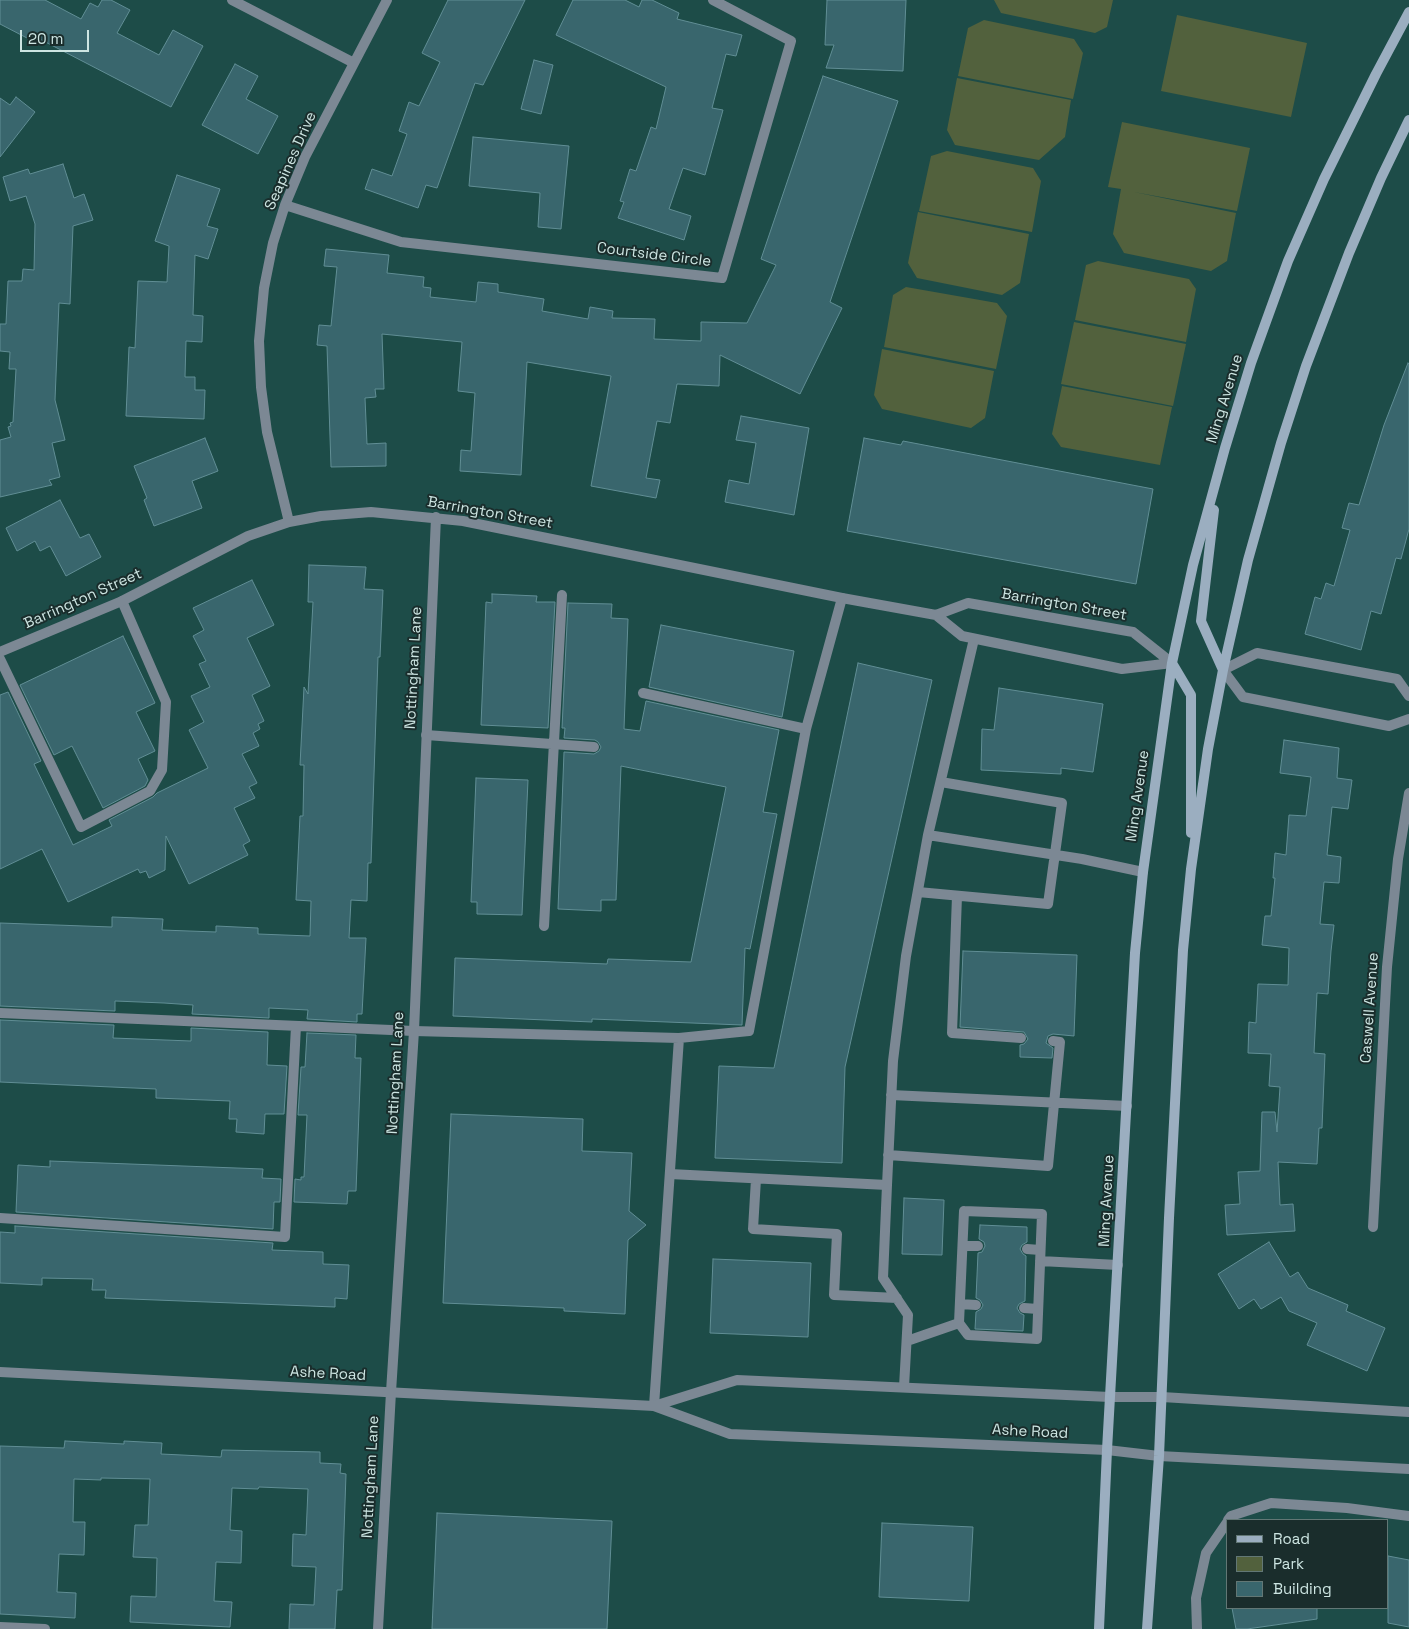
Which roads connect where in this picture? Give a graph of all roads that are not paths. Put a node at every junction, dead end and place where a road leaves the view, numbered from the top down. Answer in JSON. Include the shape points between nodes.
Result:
{"nodes":[{"id":1,"x":232,"y":0,"type":"edge"},
{"id":2,"x":387,"y":0,"type":"edge"},
{"id":3,"x":713,"y":0,"type":"edge"},
{"id":4,"x":1409,"y":12,"type":"edge"},
{"id":5,"x":354,"y":63,"type":"junction"},
{"id":6,"x":1409,"y":120,"type":"edge"},
{"id":7,"x":285,"y":205,"type":"junction"},
{"id":8,"x":1217,"y":482,"type":"junction"},
{"id":9,"x":436,"y":517,"type":"junction"},
{"id":10,"x":289,"y":522,"type":"junction"},
{"id":11,"x":562,"y":595,"type":"dead end"},
{"id":12,"x":842,"y":598,"type":"junction"},
{"id":13,"x":122,"y":601,"type":"junction"},
{"id":14,"x":936,"y":615,"type":"junction"},
{"id":15,"x":974,"y":638,"type":"junction"},
{"id":16,"x":0,"y":652,"type":"edge"},
{"id":17,"x":0,"y":659,"type":"edge"},
{"id":18,"x":1172,"y":663,"type":"junction"},
{"id":19,"x":1223,"y":670,"type":"junction"},
{"id":20,"x":643,"y":693,"type":"dead end"},
{"id":21,"x":1409,"y":696,"type":"edge"},
{"id":22,"x":1409,"y":719,"type":"edge"},
{"id":23,"x":806,"y":729,"type":"junction"},
{"id":24,"x":426,"y":736,"type":"junction"},
{"id":25,"x":553,"y":744,"type":"junction"},
{"id":26,"x":594,"y":747,"type":"dead end"},
{"id":27,"x":941,"y":782,"type":"junction"},
{"id":28,"x":1409,"y":793,"type":"edge"},
{"id":29,"x":928,"y":835,"type":"junction"},
{"id":30,"x":1054,"y":855,"type":"junction"},
{"id":31,"x":1191,"y":870,"type":"junction"},
{"id":32,"x":1143,"y":872,"type":"junction"},
{"id":33,"x":918,"y":892,"type":"junction"},
{"id":34,"x":957,"y":896,"type":"junction"},
{"id":35,"x":544,"y":926,"type":"dead end"},
{"id":36,"x":0,"y":1013,"type":"edge"},
{"id":37,"x":296,"y":1026,"type":"junction"},
{"id":38,"x":414,"y":1031,"type":"junction"},
{"id":39,"x":679,"y":1038,"type":"junction"},
{"id":40,"x":1021,"y":1038,"type":"dead end"},
{"id":41,"x":1053,"y":1041,"type":"dead end"},
{"id":42,"x":891,"y":1095,"type":"junction"},
{"id":43,"x":1054,"y":1104,"type":"junction"},
{"id":44,"x":1127,"y":1106,"type":"junction"},
{"id":45,"x":888,"y":1155,"type":"junction"},
{"id":46,"x":670,"y":1174,"type":"junction"},
{"id":47,"x":756,"y":1179,"type":"junction"},
{"id":48,"x":887,"y":1186,"type":"junction"},
{"id":49,"x":0,"y":1218,"type":"edge"},
{"id":50,"x":1373,"y":1227,"type":"dead end"},
{"id":51,"x":963,"y":1246,"type":"junction"},
{"id":52,"x":978,"y":1246,"type":"dead end"},
{"id":53,"x":1027,"y":1249,"type":"dead end"},
{"id":54,"x":1040,"y":1250,"type":"junction"},
{"id":55,"x":1040,"y":1261,"type":"junction"},
{"id":56,"x":1118,"y":1265,"type":"junction"},
{"id":57,"x":897,"y":1298,"type":"junction"},
{"id":58,"x":960,"y":1304,"type":"junction"},
{"id":59,"x":976,"y":1305,"type":"dead end"},
{"id":60,"x":1024,"y":1308,"type":"dead end"},
{"id":61,"x":1038,"y":1309,"type":"junction"},
{"id":62,"x":959,"y":1323,"type":"junction"},
{"id":63,"x":907,"y":1341,"type":"junction"},
{"id":64,"x":0,"y":1372,"type":"edge"},
{"id":65,"x":904,"y":1387,"type":"junction"},
{"id":66,"x":391,"y":1392,"type":"junction"},
{"id":67,"x":1110,"y":1397,"type":"junction"},
{"id":68,"x":1162,"y":1397,"type":"junction"},
{"id":69,"x":654,"y":1406,"type":"junction"},
{"id":70,"x":1409,"y":1412,"type":"edge"},
{"id":71,"x":1107,"y":1450,"type":"junction"},
{"id":72,"x":1159,"y":1456,"type":"junction"},
{"id":73,"x":1409,"y":1469,"type":"edge"},
{"id":74,"x":1409,"y":1516,"type":"edge"},
{"id":75,"x":1229,"y":1519,"type":"edge"},
{"id":76,"x":1226,"y":1523,"type":"edge"},
{"id":77,"x":0,"y":1627,"type":"edge"},
{"id":78,"x":45,"y":1629,"type":"edge"},
{"id":79,"x":378,"y":1629,"type":"edge"},
{"id":80,"x":1098,"y":1629,"type":"edge"},
{"id":81,"x":1147,"y":1629,"type":"edge"},
{"id":82,"x":1197,"y":1629,"type":"edge"}],
"edges":[{"from":1,"to":5,"type":"street"},
{"from":2,"to":5,"type":"street","name":"Seapines Drive"},
{"from":3,"to":7,"type":"street","name":"Courtside Circle","via":[[791,41],[722,278],[401,242]]},
{"from":4,"to":8,"type":"main road","name":"Ming Avenue","via":[[1328,171],[1288,261],[1251,363]]},
{"from":5,"to":7,"type":"street","name":"Seapines Drive","via":[[305,157]]},
{"from":6,"to":19,"type":"main road","via":[[1353,244],[1306,366],[1248,560]]},
{"from":7,"to":10,"type":"street","name":"Seapines Drive","via":[[264,288],[259,341],[267,432]]},
{"from":8,"to":18,"type":"main road","name":"Ming Avenue","via":[[1193,565]]},
{"from":8,"to":19,"type":"main road","via":[[1201,621]]},
{"from":9,"to":10,"type":"street","name":"Barrington Street","via":[[371,512]]},
{"from":9,"to":12,"type":"street","name":"Barrington Street"},
{"from":9,"to":24,"type":"street","name":"Nottingham Lane"},
{"from":10,"to":13,"type":"street","name":"Barrington Street","via":[[248,536]]},
{"from":11,"to":25,"type":"street"},
{"from":12,"to":14,"type":"street","name":"Barrington Street"},
{"from":12,"to":23,"type":"street"},
{"from":13,"to":16,"type":"street","name":"Barrington Street"},
{"from":13,"to":17,"type":"street","via":[[166,702],[162,770],[150,791],[81,827]]},
{"from":14,"to":15,"type":"street","name":"Barrington Street","via":[[962,636]]},
{"from":14,"to":18,"type":"street","name":"Barrington Street","via":[[968,603],[1133,632]]},
{"from":15,"to":18,"type":"street","name":"Barrington Street","via":[[1122,669]]},
{"from":15,"to":27,"type":"street"},
{"from":18,"to":31,"type":"main road","via":[[1191,695]]},
{"from":18,"to":32,"type":"main road","name":"Ming Avenue"},
{"from":19,"to":21,"type":"street","via":[[1257,653],[1397,679]]},
{"from":19,"to":22,"type":"street","via":[[1243,697],[1389,726]]},
{"from":19,"to":31,"type":"main road"},
{"from":20,"to":23,"type":"street"},
{"from":23,"to":39,"type":"street","via":[[749,1031]]},
{"from":24,"to":25,"type":"street"},
{"from":24,"to":38,"type":"street","name":"Nottingham Lane"},
{"from":25,"to":26,"type":"street"},
{"from":25,"to":35,"type":"street"},
{"from":27,"to":29,"type":"street"},
{"from":27,"to":30,"type":"street","via":[[1062,802]]},
{"from":28,"to":50,"type":"street","name":"Caswell Avenue","via":[[1398,859],[1387,967]]},
{"from":29,"to":30,"type":"street"},
{"from":29,"to":33,"type":"street"},
{"from":30,"to":32,"type":"street"},
{"from":30,"to":34,"type":"street","via":[[1048,904]]},
{"from":31,"to":68,"type":"main road","via":[[1182,970]]},
{"from":32,"to":44,"type":"main road","name":"Ming Avenue","via":[[1135,952]]},
{"from":33,"to":34,"type":"street"},
{"from":33,"to":42,"type":"street","via":[[906,956]]},
{"from":34,"to":40,"type":"street","via":[[952,1033]]},
{"from":36,"to":37,"type":"street"},
{"from":37,"to":38,"type":"street"},
{"from":37,"to":49,"type":"street","via":[[286,1237]]},
{"from":38,"to":39,"type":"street"},
{"from":38,"to":66,"type":"street","name":"Nottingham Lane"},
{"from":39,"to":46,"type":"street"},
{"from":41,"to":43,"type":"street","via":[[1060,1042]]},
{"from":42,"to":43,"type":"street"},
{"from":42,"to":45,"type":"street"},
{"from":43,"to":44,"type":"street"},
{"from":43,"to":45,"type":"street","via":[[1048,1166]]},
{"from":44,"to":56,"type":"main road","name":"Ming Avenue"},
{"from":45,"to":48,"type":"street"},
{"from":46,"to":47,"type":"street"},
{"from":46,"to":69,"type":"street"},
{"from":47,"to":48,"type":"street"},
{"from":47,"to":57,"type":"street","via":[[753,1229],[837,1234],[834,1294]]},
{"from":48,"to":57,"type":"street","via":[[883,1278]]},
{"from":51,"to":52,"type":"street"},
{"from":51,"to":54,"type":"street","via":[[964,1211],[1042,1214]]},
{"from":51,"to":58,"type":"street"},
{"from":53,"to":54,"type":"street"},
{"from":54,"to":55,"type":"street"},
{"from":55,"to":56,"type":"street"},
{"from":55,"to":61,"type":"street"},
{"from":56,"to":67,"type":"main road","name":"Ming Avenue"},
{"from":57,"to":63,"type":"street","via":[[908,1315]]},
{"from":58,"to":59,"type":"street"},
{"from":58,"to":62,"type":"street"},
{"from":60,"to":61,"type":"street"},
{"from":61,"to":62,"type":"street","via":[[1037,1338],[968,1335]]},
{"from":62,"to":63,"type":"street"},
{"from":63,"to":65,"type":"street"},
{"from":64,"to":66,"type":"street","name":"Ashe Road"},
{"from":65,"to":67,"type":"street","name":"Ashe Road"},
{"from":65,"to":69,"type":"street","name":"Ashe Road","via":[[737,1380]]},
{"from":66,"to":69,"type":"street","name":"Ashe Road"},
{"from":66,"to":79,"type":"street","name":"Nottingham Lane"},
{"from":67,"to":68,"type":"street","name":"Ashe Road"},
{"from":67,"to":71,"type":"main road","name":"Ming Avenue"},
{"from":68,"to":70,"type":"street","name":"Ashe Road"},
{"from":68,"to":72,"type":"main road"},
{"from":69,"to":71,"type":"street","name":"Ashe Road","via":[[730,1434]]},
{"from":71,"to":72,"type":"street","name":"Ashe Road"},
{"from":71,"to":80,"type":"main road","name":"Ming Avenue"},
{"from":72,"to":73,"type":"street","name":"Ashe Road"},
{"from":72,"to":81,"type":"main road"},
{"from":74,"to":75,"type":"street","via":[[1271,1503]]},
{"from":76,"to":82,"type":"street","via":[[1206,1553],[1196,1598]]},
{"from":77,"to":78,"type":"street"}]}
